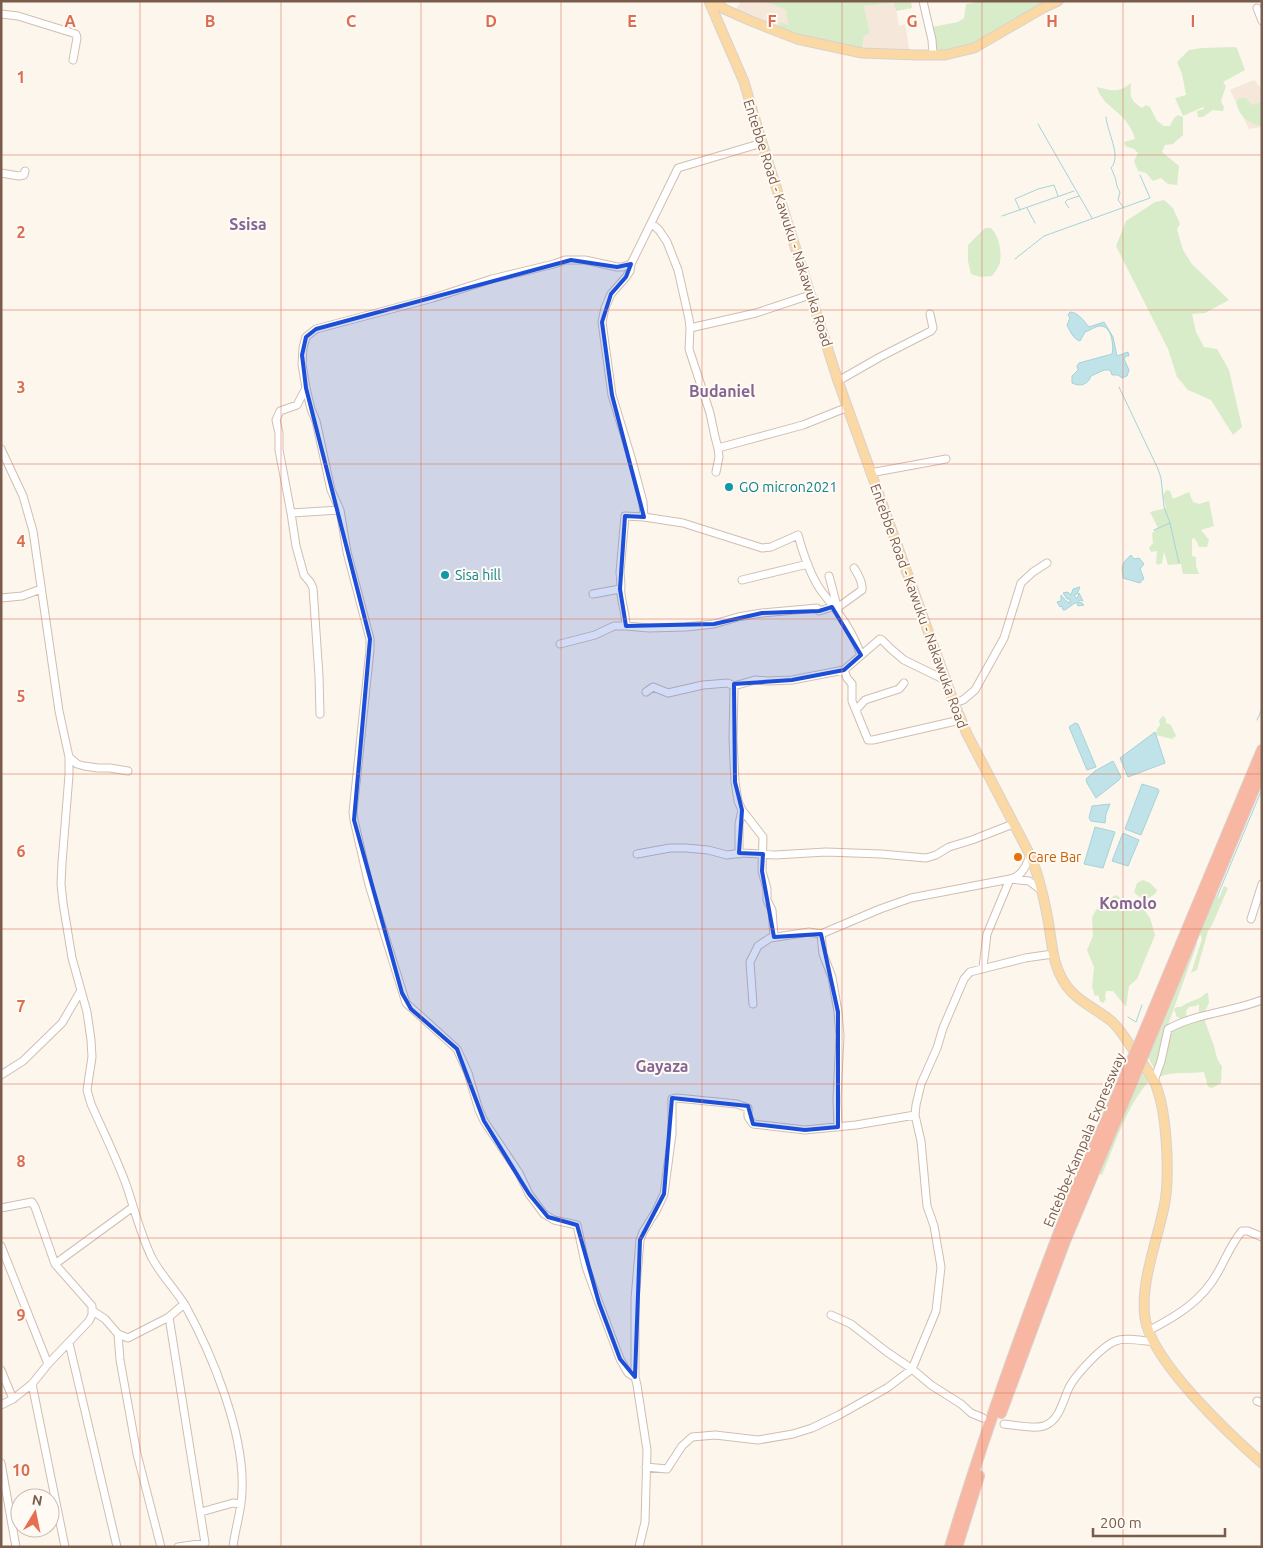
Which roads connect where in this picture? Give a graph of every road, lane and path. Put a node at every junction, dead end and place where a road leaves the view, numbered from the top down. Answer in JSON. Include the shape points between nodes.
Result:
{"nodes":[{"id":1,"x":709,"y":1,"type":"edge"},
{"id":2,"x":715,"y":1,"type":"edge"},
{"id":3,"x":923,"y":1,"type":"edge"},
{"id":4,"x":1058,"y":1,"type":"edge"},
{"id":5,"x":1257,"y":8,"type":"dead end"},
{"id":6,"x":728,"y":10,"type":"junction"},
{"id":7,"x":1,"y":14,"type":"edge"},
{"id":8,"x":1262,"y":21,"type":"edge"},
{"id":9,"x":719,"y":23,"type":"junction"},
{"id":10,"x":933,"y":55,"type":"junction"},
{"id":11,"x":73,"y":60,"type":"dead end"},
{"id":12,"x":762,"y":143,"type":"junction"},
{"id":13,"x":25,"y":171,"type":"dead end"},
{"id":14,"x":1,"y":174,"type":"edge"},
{"id":15,"x":651,"y":223,"type":"junction"},
{"id":16,"x":631,"y":264,"type":"junction"},
{"id":17,"x":810,"y":295,"type":"junction"},
{"id":18,"x":930,"y":314,"type":"dead end"},
{"id":19,"x":690,"y":328,"type":"junction"},
{"id":20,"x":838,"y":381,"type":"junction"},
{"id":21,"x":306,"y":388,"type":"junction"},
{"id":22,"x":848,"y":407,"type":"junction"},
{"id":23,"x":718,"y":448,"type":"junction"},
{"id":24,"x":1,"y":449,"type":"edge"},
{"id":25,"x":946,"y":459,"type":"dead end"},
{"id":26,"x":716,"y":472,"type":"dead end"},
{"id":27,"x":870,"y":473,"type":"junction"},
{"id":28,"x":340,"y":510,"type":"junction"},
{"id":29,"x":292,"y":513,"type":"junction"},
{"id":30,"x":644,"y":517,"type":"junction"},
{"id":31,"x":1047,"y":563,"type":"dead end"},
{"id":32,"x":808,"y":564,"type":"junction"},
{"id":33,"x":854,"y":568,"type":"dead end"},
{"id":34,"x":829,"y":576,"type":"dead end"},
{"id":35,"x":742,"y":580,"type":"dead end"},
{"id":36,"x":41,"y":589,"type":"junction"},
{"id":37,"x":620,"y":589,"type":"junction"},
{"id":38,"x":593,"y":594,"type":"dead end"},
{"id":39,"x":1,"y":598,"type":"edge"},
{"id":40,"x":836,"y":609,"type":"junction"},
{"id":41,"x":626,"y":626,"type":"junction"},
{"id":42,"x":560,"y":644,"type":"dead end"},
{"id":43,"x":861,"y":655,"type":"junction"},
{"id":44,"x":844,"y":670,"type":"junction"},
{"id":45,"x":945,"y":680,"type":"junction"},
{"id":46,"x":904,"y":683,"type":"dead end"},
{"id":47,"x":734,"y":686,"type":"junction"},
{"id":48,"x":646,"y":692,"type":"dead end"},
{"id":49,"x":954,"y":703,"type":"junction"},
{"id":50,"x":856,"y":710,"type":"junction"},
{"id":51,"x":320,"y":714,"type":"dead end"},
{"id":52,"x":960,"y":720,"type":"junction"},
{"id":53,"x":1262,"y":750,"type":"edge"},
{"id":54,"x":69,"y":757,"type":"junction"},
{"id":55,"x":1262,"y":770,"type":"edge"},
{"id":56,"x":128,"y":772,"type":"dead end"},
{"id":57,"x":742,"y":810,"type":"junction"},
{"id":58,"x":1013,"y":824,"type":"junction"},
{"id":59,"x":637,"y":854,"type":"dead end"},
{"id":60,"x":739,"y":854,"type":"junction"},
{"id":61,"x":763,"y":854,"type":"junction"},
{"id":62,"x":1030,"y":855,"type":"junction"},
{"id":63,"x":1010,"y":879,"type":"junction"},
{"id":64,"x":1262,"y":884,"type":"edge"},
{"id":65,"x":1041,"y":890,"type":"junction"},
{"id":66,"x":1252,"y":919,"type":"dead end"},
{"id":67,"x":821,"y":934,"type":"junction"},
{"id":68,"x":774,"y":937,"type":"junction"},
{"id":69,"x":1053,"y":954,"type":"junction"},
{"id":70,"x":983,"y":967,"type":"junction"},
{"id":71,"x":80,"y":992,"type":"junction"},
{"id":72,"x":1262,"y":1000,"type":"edge"},
{"id":73,"x":753,"y":1004,"type":"dead end"},
{"id":74,"x":1143,"y":1044,"type":"junction"},
{"id":75,"x":1134,"y":1065,"type":"junction"},
{"id":76,"x":1,"y":1075,"type":"edge"},
{"id":77,"x":1154,"y":1081,"type":"junction"},
{"id":78,"x":915,"y":1115,"type":"junction"},
{"id":79,"x":838,"y":1127,"type":"junction"},
{"id":80,"x":133,"y":1207,"type":"junction"},
{"id":81,"x":1,"y":1208,"type":"edge"},
{"id":82,"x":1262,"y":1236,"type":"edge"},
{"id":83,"x":1,"y":1246,"type":"edge"},
{"id":84,"x":55,"y":1264,"type":"junction"},
{"id":85,"x":184,"y":1304,"type":"junction"},
{"id":86,"x":92,"y":1311,"type":"junction"},
{"id":87,"x":831,"y":1315,"type":"dead end"},
{"id":88,"x":169,"y":1317,"type":"junction"},
{"id":89,"x":1148,"y":1331,"type":"junction"},
{"id":90,"x":118,"y":1334,"type":"junction"},
{"id":91,"x":1154,"y":1342,"type":"junction"},
{"id":92,"x":69,"y":1343,"type":"junction"},
{"id":93,"x":48,"y":1364,"type":"junction"},
{"id":94,"x":912,"y":1369,"type":"junction"},
{"id":95,"x":1,"y":1370,"type":"edge"},
{"id":96,"x":635,"y":1378,"type":"junction"},
{"id":97,"x":32,"y":1384,"type":"junction"},
{"id":98,"x":13,"y":1399,"type":"junction"},
{"id":99,"x":1,"y":1405,"type":"edge"},
{"id":100,"x":983,"y":1418,"type":"dead end"},
{"id":101,"x":1004,"y":1424,"type":"dead end"},
{"id":102,"x":1261,"y":1461,"type":"edge"},
{"id":103,"x":1,"y":1464,"type":"edge"},
{"id":104,"x":646,"y":1466,"type":"junction"},
{"id":105,"x":241,"y":1504,"type":"junction"},
{"id":106,"x":201,"y":1512,"type":"junction"},
{"id":107,"x":16,"y":1547,"type":"edge"},
{"id":108,"x":65,"y":1547,"type":"edge"},
{"id":109,"x":117,"y":1547,"type":"edge"},
{"id":110,"x":161,"y":1547,"type":"edge"},
{"id":111,"x":178,"y":1547,"type":"edge"},
{"id":112,"x":233,"y":1547,"type":"edge"},
{"id":113,"x":639,"y":1547,"type":"edge"},
{"id":114,"x":950,"y":1547,"type":"edge"},
{"id":115,"x":957,"y":1547,"type":"edge"}],
"edges":[{"from":1,"to":9,"type":"main road","name":"Entebbe Road - Kawuku - Nakawuka Road"},
{"from":2,"to":6,"type":"main road"},
{"from":3,"to":10,"type":"street"},
{"from":4,"to":10,"type":"main road","via":[[974,48]]},
{"from":5,"to":8,"type":"street"},
{"from":6,"to":9,"type":"main road","via":[[722,13]]},
{"from":6,"to":10,"type":"main road","via":[[797,39],[832,47],[862,53]]},
{"from":7,"to":11,"type":"street","via":[[76,34]]},
{"from":9,"to":12,"type":"main road","name":"Entebbe Road - Kawuku - Nakawuka Road","via":[[744,82]]},
{"from":12,"to":15,"type":"street","via":[[678,168]]},
{"from":12,"to":17,"type":"main road","name":"Entebbe Road - Kawuku - Nakawuka Road"},
{"from":13,"to":14,"type":"street","via":[[19,176]]},
{"from":15,"to":16,"type":"street"},
{"from":15,"to":19,"type":"street","via":[[667,242],[678,270]]},
{"from":16,"to":21,"type":"street","via":[[617,267],[585,260],[565,260],[316,329],[306,337],[303,348]]},
{"from":16,"to":30,"type":"street","via":[[630,271],[611,294],[602,322],[612,395],[631,457]]},
{"from":17,"to":19,"type":"street","via":[[756,313]]},
{"from":17,"to":20,"type":"main road","name":"Entebbe Road - Kawuku - Nakawuka Road"},
{"from":18,"to":20,"type":"street","via":[[932,330]]},
{"from":19,"to":23,"type":"street","via":[[689,350]]},
{"from":20,"to":22,"type":"main road","name":"Entebbe Road - Kawuku - Nakawuka Road"},
{"from":21,"to":28,"type":"street","via":[[331,490]]},
{"from":21,"to":29,"type":"street","via":[[298,405],[280,411],[276,420]]},
{"from":22,"to":23,"type":"street","via":[[802,425]]},
{"from":22,"to":27,"type":"main road","name":"Entebbe Road - Kawuku - Nakawuka Road"},
{"from":23,"to":26,"type":"street"},
{"from":24,"to":36,"type":"street","via":[[27,508]]},
{"from":25,"to":27,"type":"street"},
{"from":27,"to":45,"type":"main road","name":"Entebbe Road - Kawuku - Nakawuka Road"},
{"from":28,"to":29,"type":"street"},
{"from":28,"to":96,"type":"street","via":[[347,552],[370,639],[354,820],[369,884],[402,992],[411,1009],[457,1048],[484,1121],[519,1173],[529,1194],[548,1218],[577,1225],[586,1267],[620,1359]]},
{"from":29,"to":51,"type":"street","via":[[303,573],[313,588]]},
{"from":30,"to":32,"type":"street","via":[[683,523],[762,548],[798,535]]},
{"from":30,"to":37,"type":"street","via":[[625,516]]},
{"from":31,"to":49,"type":"street","via":[[1021,583],[1004,638],[976,690]]},
{"from":32,"to":35,"type":"street"},
{"from":32,"to":40,"type":"street","via":[[820,590]]},
{"from":33,"to":40,"type":"street","via":[[862,590]]},
{"from":34,"to":40,"type":"street"},
{"from":36,"to":39,"type":"street","via":[[22,596]]},
{"from":36,"to":54,"type":"street"},
{"from":37,"to":38,"type":"street"},
{"from":37,"to":41,"type":"street"},
{"from":40,"to":41,"type":"street","via":[[762,613],[686,627]]},
{"from":40,"to":43,"type":"street"},
{"from":41,"to":42,"type":"street","via":[[614,626]]},
{"from":43,"to":44,"type":"street"},
{"from":43,"to":45,"type":"street","via":[[882,640],[904,660]]},
{"from":44,"to":47,"type":"street","via":[[792,680],[755,680]]},
{"from":44,"to":50,"type":"street","via":[[852,684],[852,701]]},
{"from":45,"to":49,"type":"main road","name":"Entebbe Road - Kawuku - Nakawuka Road"},
{"from":46,"to":50,"type":"street","via":[[899,689],[865,700]]},
{"from":47,"to":48,"type":"street","via":[[728,683],[703,685],[668,693],[654,687]]},
{"from":47,"to":57,"type":"street","via":[[735,782]]},
{"from":49,"to":52,"type":"main road","name":"Entebbe Road - Kawuku - Nakawuka Road"},
{"from":50,"to":52,"type":"street","via":[[870,741]]},
{"from":52,"to":58,"type":"main road","name":"Entebbe Road - Kawuku - Nakawuka Road"},
{"from":53,"to":74,"type":"highway","name":"Entebbe-Kampala Expressway"},
{"from":54,"to":56,"type":"street","via":[[84,766]]},
{"from":54,"to":71,"type":"street","via":[[62,884],[68,936]]},
{"from":55,"to":74,"type":"highway","name":"Entebbe-Kampala Expressway"},
{"from":57,"to":60,"type":"street"},
{"from":57,"to":61,"type":"street","via":[[762,834]]},
{"from":58,"to":61,"type":"street","via":[[926,858],[826,852]]},
{"from":58,"to":62,"type":"main road","name":"Entebbe Road - Kawuku - Nakawuka Road"},
{"from":59,"to":60,"type":"street","via":[[686,848]]},
{"from":60,"to":61,"type":"street"},
{"from":61,"to":68,"type":"street","via":[[762,871],[772,910]]},
{"from":62,"to":63,"type":"street","via":[[1023,871],[1015,879]]},
{"from":62,"to":65,"type":"main road","name":"Entebbe Road - Kawuku - Nakawuka Road"},
{"from":63,"to":65,"type":"street","via":[[1030,881]]},
{"from":63,"to":67,"type":"street","via":[[911,898]]},
{"from":63,"to":70,"type":"street","via":[[986,934]]},
{"from":64,"to":66,"type":"street"},
{"from":65,"to":69,"type":"main road","name":"Entebbe Road - Kawuku - Nakawuka Road"},
{"from":67,"to":68,"type":"street","via":[[809,932]]},
{"from":67,"to":79,"type":"street","via":[[838,1012]]},
{"from":68,"to":73,"type":"street","via":[[758,946],[750,962]]},
{"from":69,"to":70,"type":"street"},
{"from":69,"to":77,"type":"main road","name":"Entebbe Road - Kawuku - Nakawuka Road","via":[[1059,974],[1067,986],[1084,1004],[1115,1024]]},
{"from":70,"to":78,"type":"street","via":[[970,972],[964,979],[921,1084]]},
{"from":71,"to":76,"type":"street","via":[[62,1023],[22,1061]]},
{"from":71,"to":80,"type":"street","via":[[91,1040],[88,1096]]},
{"from":72,"to":77,"type":"street","via":[[1168,1029]]},
{"from":74,"to":75,"type":"highway","name":"Entebbe-Kampala Expressway","bridge":true},
{"from":75,"to":114,"type":"highway","name":"Entebbe-Kampala Expressway","via":[[1071,1203],[1021,1336]]},
{"from":75,"to":115,"type":"highway","name":"Entebbe-Kampala Expressway","via":[[1034,1320],[990,1441]]},
{"from":77,"to":89,"type":"main road","name":"Entebbe Road - Kawuku - Nakawuka Road","via":[[1164,1121],[1166,1178],[1165,1205],[1145,1294]]},
{"from":78,"to":79,"type":"street"},
{"from":78,"to":94,"type":"street","via":[[921,1140],[927,1206],[941,1267],[936,1311]]},
{"from":79,"to":96,"type":"street","via":[[805,1130],[753,1124],[748,1117],[748,1108],[743,1105],[672,1100],[672,1134],[664,1194],[640,1240],[635,1299]]},
{"from":80,"to":84,"type":"street"},
{"from":80,"to":85,"type":"street","via":[[152,1259]]},
{"from":81,"to":84,"type":"street","via":[[32,1202]]},
{"from":82,"to":89,"type":"street","via":[[1242,1231],[1200,1298],[1172,1319]]},
{"from":83,"to":93,"type":"street"},
{"from":84,"to":86,"type":"street","via":[[92,1306]]},
{"from":85,"to":88,"type":"street"},
{"from":85,"to":105,"type":"street","via":[[221,1384],[235,1428],[242,1475]]},
{"from":86,"to":90,"type":"street","via":[[105,1319]]},
{"from":86,"to":92,"type":"street","via":[[89,1321]]},
{"from":87,"to":94,"type":"street","via":[[851,1324]]},
{"from":88,"to":90,"type":"street","via":[[132,1337]]},
{"from":88,"to":106,"type":"street"},
{"from":89,"to":91,"type":"main road","name":"Entebbe Road - Kawuku - Nakawuka Road"},
{"from":90,"to":110,"type":"street","via":[[137,1454]]},
{"from":91,"to":101,"type":"street","via":[[1118,1340],[1105,1348],[1074,1378],[1057,1414],[1046,1426]]},
{"from":91,"to":102,"type":"main road","name":"Entebbe Road - Kawuku - Nakawuka Road","via":[[1179,1378]]},
{"from":92,"to":93,"type":"street"},
{"from":92,"to":109,"type":"street"},
{"from":93,"to":97,"type":"street"},
{"from":94,"to":100,"type":"street","via":[[971,1413]]},
{"from":94,"to":104,"type":"street","via":[[888,1388],[812,1428],[758,1440],[715,1435],[692,1437],[667,1469]]},
{"from":95,"to":98,"type":"street"},
{"from":96,"to":104,"type":"street","via":[[647,1442]]},
{"from":97,"to":98,"type":"street"},
{"from":97,"to":108,"type":"street"},
{"from":98,"to":99,"type":"street"},
{"from":103,"to":107,"type":"street"},
{"from":104,"to":113,"type":"street","via":[[645,1522]]},
{"from":105,"to":106,"type":"street","via":[[233,1503]]},
{"from":105,"to":112,"type":"street"},
{"from":106,"to":111,"type":"street","via":[[205,1543]]}]}
